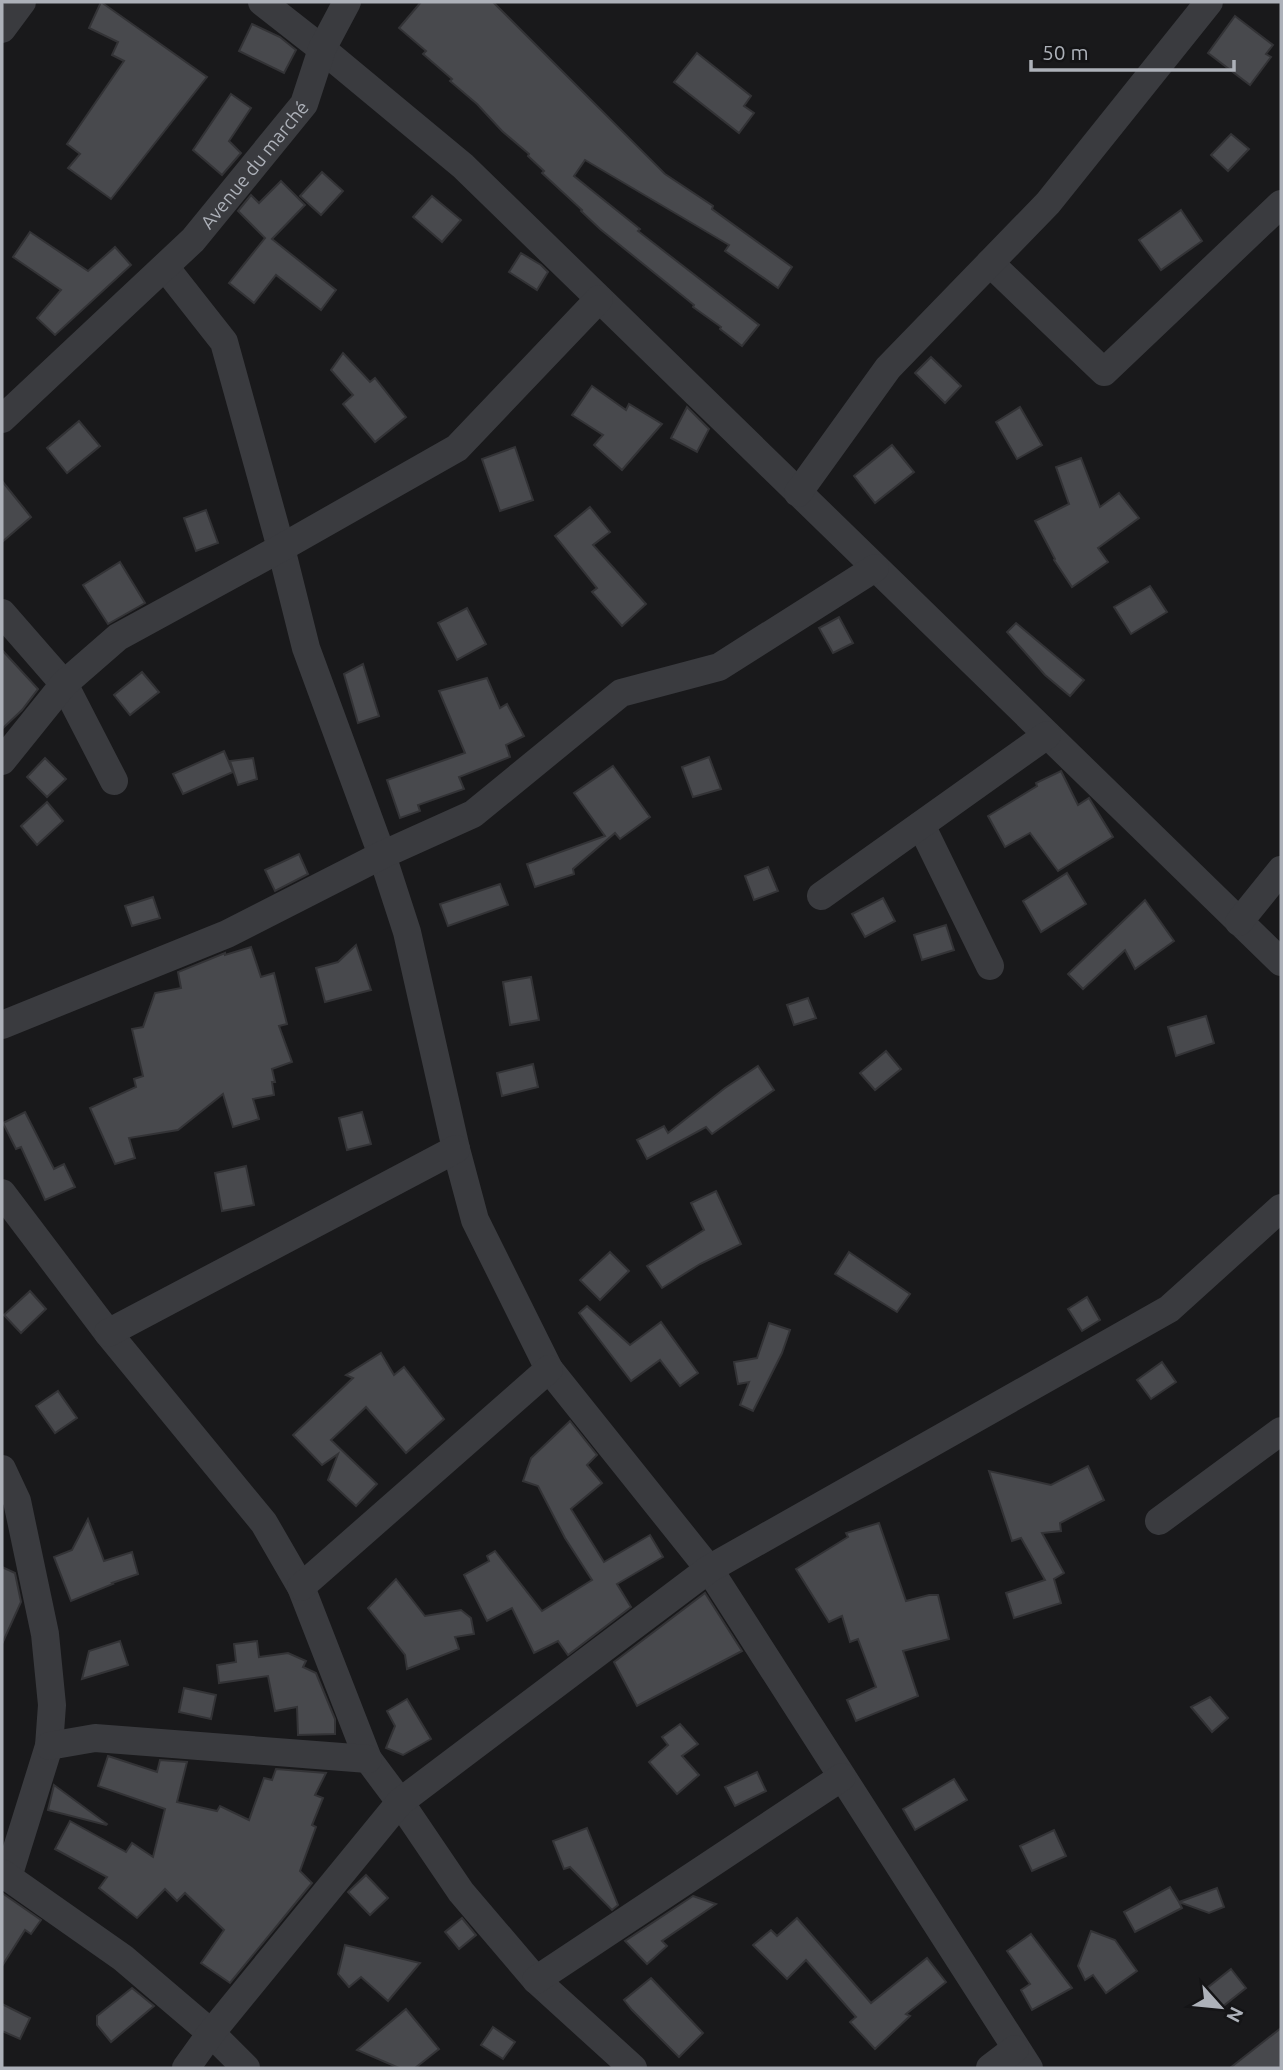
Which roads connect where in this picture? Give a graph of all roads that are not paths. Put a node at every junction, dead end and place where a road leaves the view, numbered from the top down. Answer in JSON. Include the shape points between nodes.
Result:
{"nodes":[{"id":1,"x":22,"y":2,"type":"edge"},
{"id":2,"x":262,"y":2,"type":"edge"},
{"id":3,"x":347,"y":2,"type":"edge"},
{"id":4,"x":1209,"y":2,"type":"edge"},
{"id":5,"x":2,"y":29,"type":"edge"},
{"id":6,"x":322,"y":49,"type":"junction"},
{"id":7,"x":1281,"y":204,"type":"edge"},
{"id":8,"x":989,"y":263,"type":"junction"},
{"id":9,"x":165,"y":267,"type":"junction"},
{"id":10,"x":599,"y":299,"type":"junction"},
{"id":11,"x":2,"y":419,"type":"edge"},
{"id":12,"x":798,"y":492,"type":"junction"},
{"id":13,"x":281,"y":548,"type":"junction"},
{"id":14,"x":875,"y":568,"type":"junction"},
{"id":15,"x":2,"y":613,"type":"edge"},
{"id":16,"x":64,"y":684,"type":"junction"},
{"id":17,"x":1047,"y":735,"type":"junction"},
{"id":18,"x":2,"y":761,"type":"edge"},
{"id":19,"x":114,"y":781,"type":"dead end"},
{"id":20,"x":920,"y":825,"type":"junction"},
{"id":21,"x":382,"y":855,"type":"junction"},
{"id":22,"x":1281,"y":870,"type":"edge"},
{"id":23,"x":821,"y":896,"type":"dead end"},
{"id":24,"x":1239,"y":922,"type":"junction"},
{"id":25,"x":1281,"y":962,"type":"edge"},
{"id":26,"x":990,"y":965,"type":"dead end"},
{"id":27,"x":2,"y":1025,"type":"edge"},
{"id":28,"x":456,"y":1149,"type":"junction"},
{"id":29,"x":2,"y":1193,"type":"edge"},
{"id":30,"x":1281,"y":1209,"type":"edge"},
{"id":31,"x":108,"y":1333,"type":"junction"},
{"id":32,"x":549,"y":1368,"type":"junction"},
{"id":33,"x":1281,"y":1431,"type":"edge"},
{"id":34,"x":2,"y":1469,"type":"edge"},
{"id":35,"x":1159,"y":1521,"type":"dead end"},
{"id":36,"x":709,"y":1569,"type":"junction"},
{"id":37,"x":301,"y":1587,"type":"junction"},
{"id":38,"x":49,"y":1746,"type":"junction"},
{"id":39,"x":368,"y":1759,"type":"junction"},
{"id":40,"x":842,"y":1777,"type":"junction"},
{"id":41,"x":400,"y":1802,"type":"junction"},
{"id":42,"x":5,"y":1875,"type":"edge"},
{"id":43,"x":536,"y":1980,"type":"junction"},
{"id":44,"x":211,"y":2033,"type":"junction"},
{"id":45,"x":1022,"y":2058,"type":"edge"},
{"id":46,"x":187,"y":2068,"type":"edge"},
{"id":47,"x":246,"y":2068,"type":"edge"},
{"id":48,"x":633,"y":2068,"type":"edge"},
{"id":49,"x":990,"y":2068,"type":"edge"}],
"edges":[{"from":1,"to":5,"type":"street"},
{"from":2,"to":6,"type":"street"},
{"from":3,"to":6,"type":"street","name":"Avenue du marché"},
{"from":4,"to":8,"type":"street","via":[[1048,203]]},
{"from":6,"to":9,"type":"street","name":"Avenue du marché","via":[[304,104],[193,240]]},
{"from":6,"to":10,"type":"street","via":[[463,166]]},
{"from":7,"to":8,"type":"street","via":[[1104,372]]},
{"from":8,"to":12,"type":"street","via":[[888,368]]},
{"from":9,"to":11,"type":"street","name":"Avenue du marché"},
{"from":9,"to":13,"type":"street","via":[[224,342]]},
{"from":10,"to":12,"type":"street"},
{"from":10,"to":13,"type":"street","via":[[457,448]]},
{"from":12,"to":14,"type":"street"},
{"from":13,"to":16,"type":"street","via":[[118,637]]},
{"from":13,"to":21,"type":"street","via":[[306,648]]},
{"from":14,"to":17,"type":"street"},
{"from":14,"to":21,"type":"street","via":[[719,667],[621,693],[472,814]]},
{"from":15,"to":16,"type":"street"},
{"from":16,"to":18,"type":"street"},
{"from":16,"to":19,"type":"street"},
{"from":17,"to":20,"type":"street"},
{"from":17,"to":24,"type":"street"},
{"from":20,"to":23,"type":"street"},
{"from":20,"to":26,"type":"street"},
{"from":21,"to":27,"type":"street","via":[[226,934]]},
{"from":21,"to":28,"type":"street","via":[[407,932]]},
{"from":22,"to":24,"type":"street"},
{"from":24,"to":25,"type":"street"},
{"from":28,"to":31,"type":"street"},
{"from":28,"to":32,"type":"street","via":[[475,1220]]},
{"from":29,"to":31,"type":"street"},
{"from":30,"to":36,"type":"street","via":[[1169,1309]]},
{"from":31,"to":37,"type":"street","via":[[264,1523]]},
{"from":32,"to":36,"type":"street"},
{"from":32,"to":37,"type":"street"},
{"from":33,"to":35,"type":"street"},
{"from":34,"to":38,"type":"street","via":[[17,1502],[45,1634],[52,1705]]},
{"from":36,"to":40,"type":"street"},
{"from":36,"to":41,"type":"street"},
{"from":37,"to":39,"type":"street"},
{"from":38,"to":39,"type":"street","via":[[95,1738]]},
{"from":38,"to":42,"type":"street"},
{"from":39,"to":41,"type":"street"},
{"from":40,"to":43,"type":"street"},
{"from":40,"to":45,"type":"street"},
{"from":41,"to":43,"type":"street","via":[[461,1892]]},
{"from":41,"to":44,"type":"street"},
{"from":42,"to":44,"type":"street","via":[[123,1958]]},
{"from":43,"to":48,"type":"street"},
{"from":44,"to":46,"type":"street"},
{"from":44,"to":47,"type":"street"},
{"from":45,"to":49,"type":"street"}]}
